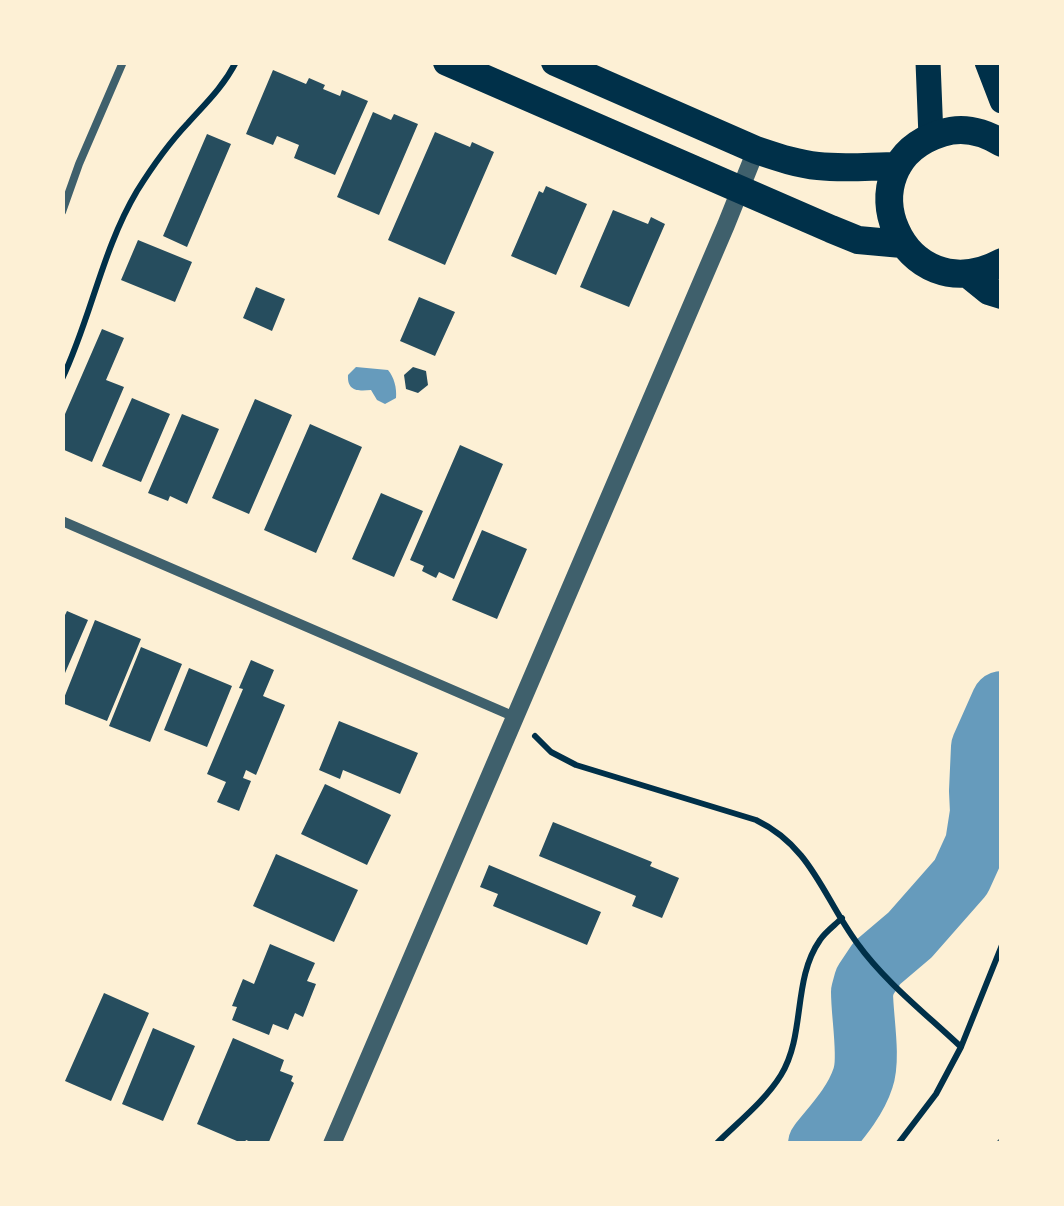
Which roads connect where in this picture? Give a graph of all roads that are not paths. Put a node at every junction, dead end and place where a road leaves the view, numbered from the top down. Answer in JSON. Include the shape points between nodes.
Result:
{"nodes":[{"id":1,"x":123,"y":62,"type":"edge"},
{"id":2,"x":446,"y":62,"type":"edge"},
{"id":3,"x":555,"y":62,"type":"edge"},
{"id":4,"x":928,"y":62,"type":"edge"},
{"id":5,"x":987,"y":62,"type":"edge"},
{"id":6,"x":1002,"y":101,"type":"edge"},
{"id":7,"x":930,"y":136,"type":"junction"},
{"id":8,"x":1002,"y":143,"type":"edge"},
{"id":9,"x":756,"y":150,"type":"junction"},
{"id":10,"x":898,"y":166,"type":"junction"},
{"id":11,"x":740,"y":190,"type":"junction"},
{"id":12,"x":62,"y":212,"type":"edge"},
{"id":13,"x":902,"y":244,"type":"junction"},
{"id":14,"x":1002,"y":262,"type":"edge"},
{"id":15,"x":968,"y":274,"type":"junction"},
{"id":16,"x":1002,"y":295,"type":"edge"},
{"id":17,"x":62,"y":521,"type":"edge"},
{"id":18,"x":515,"y":717,"type":"junction"},
{"id":19,"x":332,"y":1144,"type":"edge"}],
"edges":[{"from":1,"to":12,"type":"lane"},
{"from":2,"to":11,"type":"highway"},
{"from":3,"to":9,"type":"highway"},
{"from":4,"to":7,"type":"main road"},
{"from":5,"to":6,"type":"main road"},
{"from":7,"to":8,"type":"highway","via":[[970,130]]},
{"from":7,"to":10,"type":"highway"},
{"from":9,"to":10,"type":"highway","via":[[814,166]]},
{"from":9,"to":11,"type":"street"},
{"from":10,"to":13,"type":"highway","via":[[889,205]]},
{"from":11,"to":13,"type":"highway","via":[[858,240]]},
{"from":11,"to":18,"type":"street"},
{"from":13,"to":15,"type":"highway","via":[[931,268]]},
{"from":14,"to":15,"type":"highway"},
{"from":15,"to":16,"type":"highway"},
{"from":17,"to":18,"type":"street"},
{"from":18,"to":19,"type":"street"}]}
